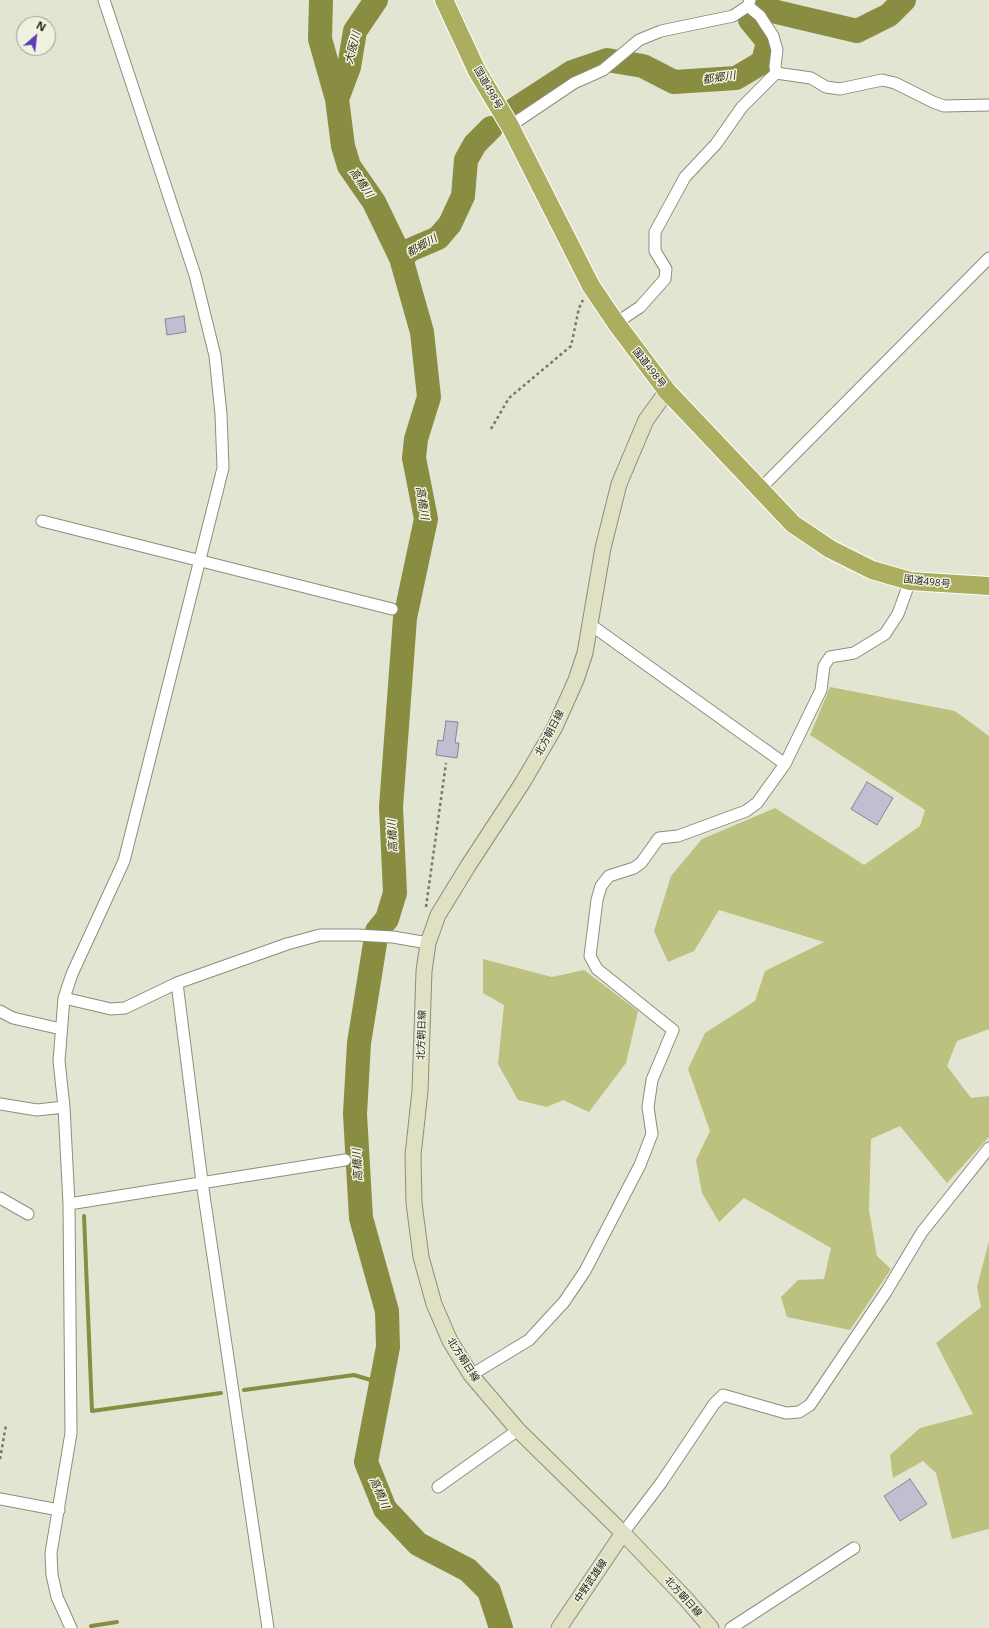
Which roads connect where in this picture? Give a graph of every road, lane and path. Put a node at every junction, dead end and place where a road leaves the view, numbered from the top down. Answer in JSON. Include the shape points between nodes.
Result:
{"nodes":[{"id":1,"x":104,"y":0,"type":"edge"},
{"id":2,"x":444,"y":0,"type":"edge"},
{"id":3,"x":749,"y":3,"type":"edge"},
{"id":4,"x":776,"y":73,"type":"junction"},
{"id":5,"x":989,"y":105,"type":"edge"},
{"id":6,"x":510,"y":126,"type":"junction"},
{"id":7,"x":989,"y":258,"type":"edge"},
{"id":8,"x":591,"y":286,"type":"junction"},
{"id":9,"x":616,"y":323,"type":"junction"},
{"id":10,"x":667,"y":391,"type":"junction"},
{"id":11,"x":491,"y":429,"type":"dead end"},
{"id":12,"x":760,"y":489,"type":"junction"},
{"id":13,"x":42,"y":522,"type":"dead end"},
{"id":14,"x":200,"y":562,"type":"junction"},
{"id":15,"x":910,"y":582,"type":"junction"},
{"id":16,"x":989,"y":586,"type":"edge"},
{"id":17,"x":392,"y":609,"type":"dead end"},
{"id":18,"x":591,"y":624,"type":"junction"},
{"id":19,"x":446,"y":763,"type":"dead end"},
{"id":20,"x":785,"y":764,"type":"junction"},
{"id":21,"x":426,"y":909,"type":"dead end"},
{"id":22,"x":428,"y":943,"type":"junction"},
{"id":23,"x":177,"y":983,"type":"junction"},
{"id":24,"x":64,"y":998,"type":"junction"},
{"id":25,"x":0,"y":1011,"type":"edge"},
{"id":26,"x":61,"y":1029,"type":"junction"},
{"id":27,"x":0,"y":1104,"type":"edge"},
{"id":28,"x":64,"y":1107,"type":"junction"},
{"id":29,"x":989,"y":1148,"type":"edge"},
{"id":30,"x":345,"y":1160,"type":"dead end"},
{"id":31,"x":202,"y":1182,"type":"junction"},
{"id":32,"x":0,"y":1198,"type":"edge"},
{"id":33,"x":68,"y":1204,"type":"junction"},
{"id":34,"x":28,"y":1214,"type":"dead end"},
{"id":35,"x":470,"y":1375,"type":"junction"},
{"id":36,"x":6,"y":1425,"type":"dead end"},
{"id":37,"x":518,"y":1430,"type":"junction"},
{"id":38,"x":0,"y":1459,"type":"edge"},
{"id":39,"x":438,"y":1487,"type":"dead end"},
{"id":40,"x":0,"y":1499,"type":"edge"},
{"id":41,"x":59,"y":1510,"type":"junction"},
{"id":42,"x":623,"y":1533,"type":"junction"},
{"id":43,"x":854,"y":1548,"type":"dead end"},
{"id":44,"x":560,"y":1627,"type":"edge"},
{"id":45,"x":71,"y":1628,"type":"edge"},
{"id":46,"x":268,"y":1628,"type":"edge"},
{"id":47,"x":711,"y":1628,"type":"edge"},
{"id":48,"x":731,"y":1628,"type":"edge"}],
"edges":[{"from":1,"to":14,"type":"street","via":[[195,274],[215,356],[223,468]]},
{"from":2,"to":6,"type":"highway","name":"国道498号","via":[[477,71]]},
{"from":3,"to":4,"type":"street","via":[[773,36],[777,50]]},
{"from":3,"to":6,"type":"street","via":[[733,16],[661,31],[639,40],[603,70],[574,83]]},
{"from":4,"to":5,"type":"street","via":[[811,78],[826,87],[840,89],[882,80],[895,83],[944,106]]},
{"from":4,"to":9,"type":"street","via":[[742,106],[716,144],[685,178],[655,232],[655,251],[666,270],[665,279],[640,307]]},
{"from":6,"to":8,"type":"highway","name":"国道498号"},
{"from":7,"to":12,"type":"street"},
{"from":8,"to":9,"type":"highway","name":"国道498号"},
{"from":8,"to":11,"type":"path","via":[[579,308],[571,346],[509,398]]},
{"from":9,"to":10,"type":"highway","name":"国道498号"},
{"from":10,"to":12,"type":"highway","name":"国道498号"},
{"from":10,"to":18,"type":"main road","name":"北方朝日線","via":[[646,420],[619,484],[603,548]]},
{"from":12,"to":15,"type":"highway","name":"国道498号","via":[[793,524],[830,549],[872,570]]},
{"from":13,"to":14,"type":"street"},
{"from":14,"to":17,"type":"street"},
{"from":14,"to":24,"type":"street","via":[[124,861],[72,974]]},
{"from":15,"to":16,"type":"highway","name":"国道498号"},
{"from":15,"to":20,"type":"street","via":[[898,614],[885,634],[854,653],[830,657],[824,666],[821,690]]},
{"from":18,"to":20,"type":"street"},
{"from":18,"to":22,"type":"main road","name":"北方朝日線","via":[[576,680],[555,727],[438,915]]},
{"from":19,"to":21,"type":"path"},
{"from":20,"to":35,"type":"street","via":[[757,803],[746,811],[678,836],[659,838],[641,863],[609,876],[601,886],[590,956],[596,969],[673,1030],[652,1080],[648,1107],[652,1134],[640,1165],[589,1264],[564,1302],[529,1340]]},
{"from":22,"to":23,"type":"street","via":[[407,938],[320,935]]},
{"from":22,"to":35,"type":"main road","name":"北方朝日線","via":[[424,971],[420,1091],[413,1155],[414,1203],[421,1257],[434,1304],[450,1341]]},
{"from":23,"to":24,"type":"street","via":[[125,1008],[111,1009]]},
{"from":23,"to":31,"type":"street"},
{"from":24,"to":26,"type":"street"},
{"from":25,"to":26,"type":"street","via":[[13,1018]]},
{"from":26,"to":28,"type":"street","via":[[59,1061]]},
{"from":27,"to":28,"type":"street","via":[[38,1110]]},
{"from":28,"to":33,"type":"street"},
{"from":29,"to":42,"type":"street","via":[[922,1232],[886,1292],[810,1404],[798,1412],[786,1413],[723,1395],[714,1404],[662,1483]]},
{"from":30,"to":31,"type":"street"},
{"from":31,"to":33,"type":"street"},
{"from":31,"to":46,"type":"street"},
{"from":32,"to":34,"type":"street"},
{"from":33,"to":41,"type":"street","via":[[70,1433]]},
{"from":35,"to":37,"type":"main road","name":"北方朝日線"},
{"from":36,"to":38,"type":"path"},
{"from":37,"to":39,"type":"street"},
{"from":37,"to":42,"type":"main road","name":"北方朝日線"},
{"from":40,"to":41,"type":"street"},
{"from":41,"to":45,"type":"street","via":[[51,1553],[52,1575],[57,1597]]},
{"from":42,"to":44,"type":"main road","name":"中野武雄線"},
{"from":42,"to":47,"type":"main road","name":"北方朝日線"},
{"from":43,"to":48,"type":"street"}]}
